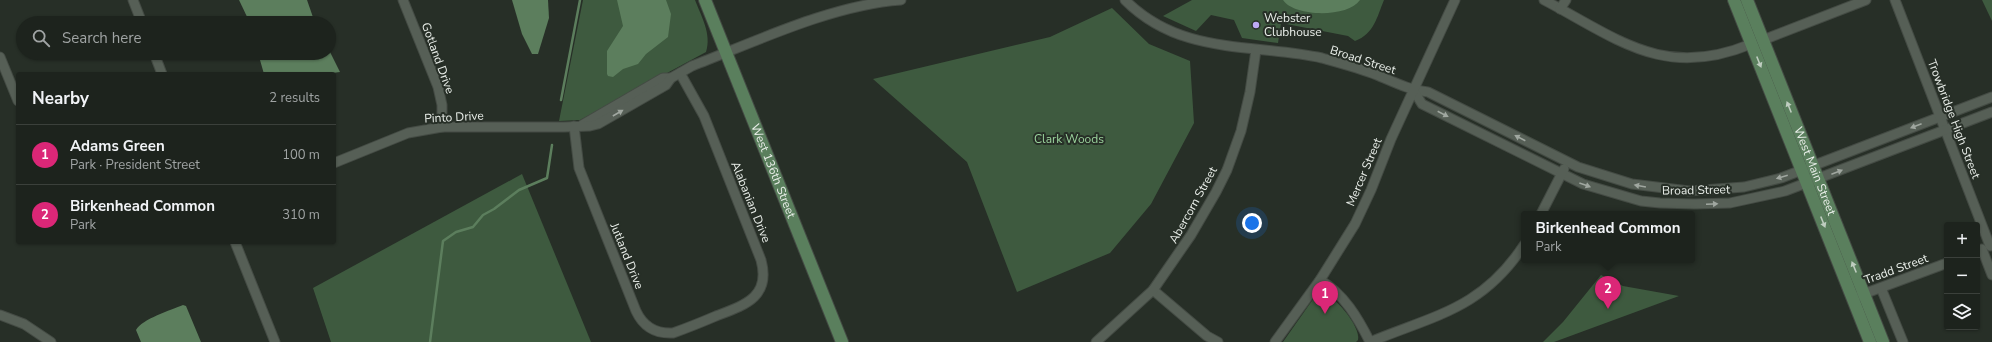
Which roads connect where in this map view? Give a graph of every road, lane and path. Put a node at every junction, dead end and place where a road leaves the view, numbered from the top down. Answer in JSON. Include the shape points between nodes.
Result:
{"nodes":[{"id":1,"x":133,"y":0,"type":"edge"},
{"id":2,"x":403,"y":0,"type":"edge"},
{"id":3,"x":705,"y":0,"type":"edge"},
{"id":4,"x":898,"y":0,"type":"edge"},
{"id":5,"x":901,"y":0,"type":"edge"},
{"id":6,"x":1125,"y":0,"type":"edge"},
{"id":7,"x":1455,"y":0,"type":"edge"},
{"id":8,"x":1544,"y":0,"type":"edge"},
{"id":9,"x":1566,"y":0,"type":"edge"},
{"id":10,"x":1734,"y":0,"type":"edge"},
{"id":11,"x":1747,"y":0,"type":"edge"},
{"id":12,"x":1866,"y":0,"type":"edge"},
{"id":13,"x":1895,"y":0,"type":"edge"},
{"id":14,"x":1560,"y":9,"type":"junction"},
{"id":15,"x":139,"y":16,"type":"edge"},
{"id":16,"x":1757,"y":42,"type":"junction"},
{"id":17,"x":1256,"y":50,"type":"junction"},
{"id":18,"x":726,"y":53,"type":"junction"},
{"id":19,"x":0,"y":57,"type":"edge"},
{"id":20,"x":157,"y":60,"type":"edge"},
{"id":21,"x":161,"y":72,"type":"edge"},
{"id":22,"x":680,"y":73,"type":"junction"},
{"id":23,"x":1414,"y":91,"type":"junction"},
{"id":24,"x":16,"y":96,"type":"edge"},
{"id":25,"x":1992,"y":97,"type":"edge"},
{"id":26,"x":1992,"y":112,"type":"edge"},
{"id":27,"x":1940,"y":117,"type":"junction"},
{"id":28,"x":578,"y":126,"type":"junction"},
{"id":29,"x":442,"y":127,"type":"junction"},
{"id":30,"x":1945,"y":130,"type":"junction"},
{"id":31,"x":336,"y":162,"type":"edge"},
{"id":32,"x":1568,"y":162,"type":"junction"},
{"id":33,"x":1808,"y":168,"type":"junction"},
{"id":34,"x":1561,"y":174,"type":"junction"},
{"id":35,"x":1812,"y":181,"type":"junction"},
{"id":36,"x":1542,"y":211,"type":"edge"},
{"id":37,"x":236,"y":244,"type":"edge"},
{"id":38,"x":1985,"y":248,"type":"edge"},
{"id":39,"x":1521,"y":249,"type":"edge"},
{"id":40,"x":1944,"y":264,"type":"edge"},
{"id":41,"x":1992,"y":275,"type":"edge"},
{"id":42,"x":1320,"y":280,"type":"junction"},
{"id":43,"x":1882,"y":288,"type":"junction"},
{"id":44,"x":1153,"y":290,"type":"junction"},
{"id":45,"x":1865,"y":294,"type":"junction"},
{"id":46,"x":1853,"y":298,"type":"junction"},
{"id":47,"x":0,"y":315,"type":"edge"},
{"id":48,"x":710,"y":319,"type":"joint"},
{"id":49,"x":51,"y":342,"type":"edge"},
{"id":50,"x":275,"y":342,"type":"edge"},
{"id":51,"x":842,"y":342,"type":"edge"},
{"id":52,"x":1096,"y":342,"type":"edge"},
{"id":53,"x":1218,"y":342,"type":"edge"},
{"id":54,"x":1275,"y":342,"type":"edge"},
{"id":55,"x":1370,"y":342,"type":"edge"},
{"id":56,"x":1870,"y":342,"type":"edge"},
{"id":57,"x":1883,"y":342,"type":"edge"},
{"id":58,"x":1903,"y":342,"type":"edge"}],
"edges":[{"from":1,"to":15,"type":"street"},
{"from":2,"to":29,"type":"street","name":"Gotland Drive","via":[[440,96]]},
{"from":3,"to":18,"type":"street","name":"West 136th Street"},
{"from":4,"to":5,"type":"street","name":"Pinto Drive"},
{"from":4,"to":18,"type":"street","name":"Pinto Drive","via":[[869,4],[826,16]]},
{"from":6,"to":17,"type":"street","name":"Broad Street","via":[[1142,15],[1190,39]]},
{"from":7,"to":23,"type":"street","name":"Mercer Street"},
{"from":8,"to":14,"type":"street"},
{"from":9,"to":14,"type":"street"},
{"from":10,"to":16,"type":"street","name":"West Main Street"},
{"from":11,"to":16,"type":"street","name":"West Main Street"},
{"from":12,"to":16,"type":"street"},
{"from":13,"to":27,"type":"street","name":"Trowbridge High Street"},
{"from":14,"to":16,"type":"street","via":[[1639,50],[1662,56],[1718,56]]},
{"from":16,"to":33,"type":"street","name":"West Main Street"},
{"from":17,"to":23,"type":"street","name":"Broad Street","via":[[1321,58],[1358,68]]},
{"from":17,"to":44,"type":"street","name":"Abercorn Street","via":[[1246,110],[1227,170],[1192,235]]},
{"from":18,"to":22,"type":"street","name":"Pinto Drive"},
{"from":18,"to":51,"type":"street","name":"West 136th Street"},
{"from":19,"to":24,"type":"street"},
{"from":20,"to":21,"type":"street"},
{"from":22,"to":28,"type":"street","name":"Pinto Drive","via":[[671,78],[666,85],[598,124]]},
{"from":22,"to":48,"type":"street","name":"Alabanian Drive","via":[[704,116],[764,275],[760,288],[748,303]]},
{"from":32,"to":23,"type":"street","name":"Broad Street","one_way":true,"via":[[1428,92]]},
{"from":23,"to":34,"type":"street","name":"Broad Street","one_way":true,"via":[[1422,104]]},
{"from":23,"to":42,"type":"street","name":"Mercer Street","via":[[1358,218]]},
{"from":25,"to":27,"type":"street","name":"Broad Street"},
{"from":26,"to":30,"type":"street","name":"Broad Street"},
{"from":27,"to":30,"type":"street","name":"Trowbridge High Street"},
{"from":27,"to":33,"type":"street","name":"Broad Street","one_way":true},
{"from":28,"to":29,"type":"street","name":"Pinto Drive"},
{"from":28,"to":48,"type":"street","name":"Jutland Drive","via":[[579,168],[639,317],[647,327],[666,333],[679,331]]},
{"from":29,"to":31,"type":"street","name":"Pinto Drive","via":[[408,133]]},
{"from":35,"to":30,"type":"street","name":"Broad Street","one_way":true},
{"from":30,"to":38,"type":"street","name":"Trowbridge High Street"},
{"from":33,"to":32,"type":"street","name":"Broad Street","one_way":true,"via":[[1744,187],[1689,192],[1632,184],[1588,171]]},
{"from":32,"to":34,"type":"street"},
{"from":33,"to":35,"type":"street","name":"West Main Street"},
{"from":34,"to":35,"type":"street","name":"Broad Street","one_way":true,"via":[[1623,197],[1677,204],[1730,203],[1785,191]]},
{"from":34,"to":36,"type":"street"},
{"from":45,"to":35,"type":"street","name":"West Main Street","one_way":true},
{"from":35,"to":46,"type":"street","name":"West Main Street","one_way":true},
{"from":37,"to":50,"type":"street"},
{"from":38,"to":41,"type":"street","name":"Trowbridge High Street"},
{"from":39,"to":55,"type":"street","via":[[1504,272],[1466,302],[1439,316]]},
{"from":40,"to":43,"type":"street","name":"Tradd Street"},
{"from":42,"to":54,"type":"street","name":"Mercer Street"},
{"from":42,"to":55,"type":"street","via":[[1347,305]]},
{"from":43,"to":45,"type":"street","name":"Tradd Street"},
{"from":43,"to":58,"type":"street"},
{"from":44,"to":52,"type":"street","name":"Abercorn Street"},
{"from":44,"to":53,"type":"street","via":[[1207,336]]},
{"from":45,"to":46,"type":"street","name":"Tradd Street"},
{"from":45,"to":57,"type":"street","name":"West Main Street"},
{"from":46,"to":56,"type":"street","name":"West Main Street"},
{"from":47,"to":49,"type":"street","via":[[24,324]]}]}
